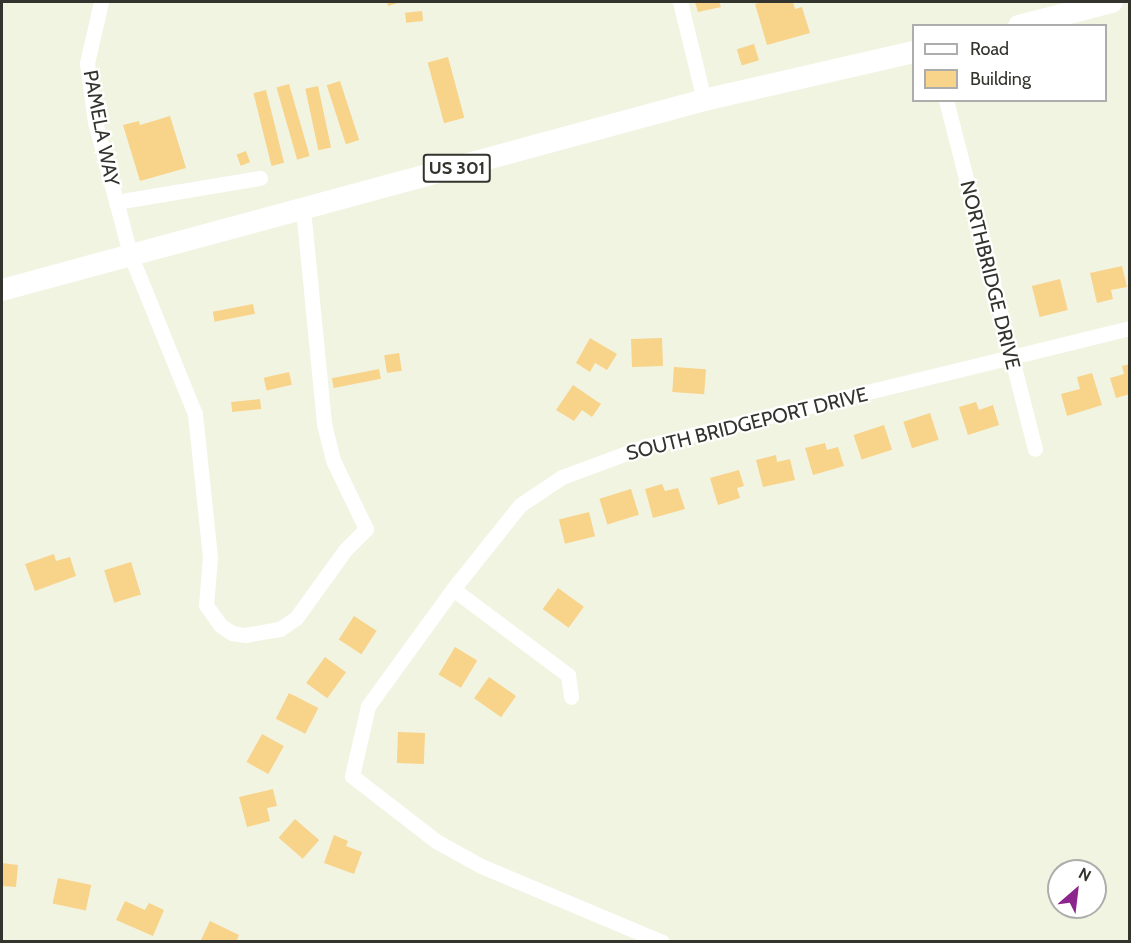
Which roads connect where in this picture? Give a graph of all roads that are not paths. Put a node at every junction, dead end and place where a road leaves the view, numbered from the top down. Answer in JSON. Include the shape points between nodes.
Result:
{"nodes":[{"id":1,"x":101,"y":2,"type":"edge"},
{"id":2,"x":680,"y":2,"type":"edge"},
{"id":3,"x":1112,"y":2,"type":"edge"},
{"id":4,"x":1027,"y":24,"type":"edge"},
{"id":5,"x":912,"y":52,"type":"edge"},
{"id":6,"x":704,"y":100,"type":"junction"},
{"id":7,"x":947,"y":102,"type":"edge"},
{"id":8,"x":260,"y":178,"type":"dead end"},
{"id":9,"x":116,"y":202,"type":"junction"},
{"id":10,"x":303,"y":210,"type":"junction"},
{"id":11,"x":130,"y":254,"type":"junction"},
{"id":12,"x":2,"y":290,"type":"edge"},
{"id":13,"x":1130,"y":328,"type":"edge"},
{"id":14,"x":1011,"y":358,"type":"junction"},
{"id":15,"x":1035,"y":449,"type":"dead end"},
{"id":16,"x":453,"y":589,"type":"junction"},
{"id":17,"x":571,"y":697,"type":"dead end"},
{"id":18,"x":662,"y":942,"type":"edge"}],
"edges":[{"from":1,"to":9,"type":"street","name":"PAMELA WAY","via":[[87,63],[95,122]]},
{"from":2,"to":6,"type":"street"},
{"from":3,"to":4,"type":"highway"},
{"from":5,"to":6,"type":"highway","number":"US 301"},
{"from":6,"to":10,"type":"highway","number":"US 301"},
{"from":7,"to":14,"type":"street","name":"NORTHBRIDGE DRIVE"},
{"from":8,"to":9,"type":"street"},
{"from":9,"to":11,"type":"street","name":"PAMELA WAY"},
{"from":10,"to":11,"type":"highway","number":"US 301"},
{"from":10,"to":11,"type":"street","name":"PAMELA WAY","via":[[324,423],[333,460],[366,529],[345,550],[296,618],[264,634],[232,633],[212,616],[206,605],[210,557],[195,414]]},
{"from":11,"to":12,"type":"highway","number":"US 301"},
{"from":13,"to":14,"type":"street","name":"SOUTH BRIDGEPORT DRIVE"},
{"from":14,"to":15,"type":"street","name":"NORTHBRIDGE DRIVE"},
{"from":14,"to":16,"type":"street","name":"SOUTH BRIDGEPORT DRIVE","via":[[646,446],[561,477],[520,505]]},
{"from":16,"to":17,"type":"street","via":[[568,675]]},
{"from":16,"to":18,"type":"street","name":"SOUTH BRIDGEPORT DRIVE","via":[[368,706],[352,776],[436,842],[481,866]]}]}
